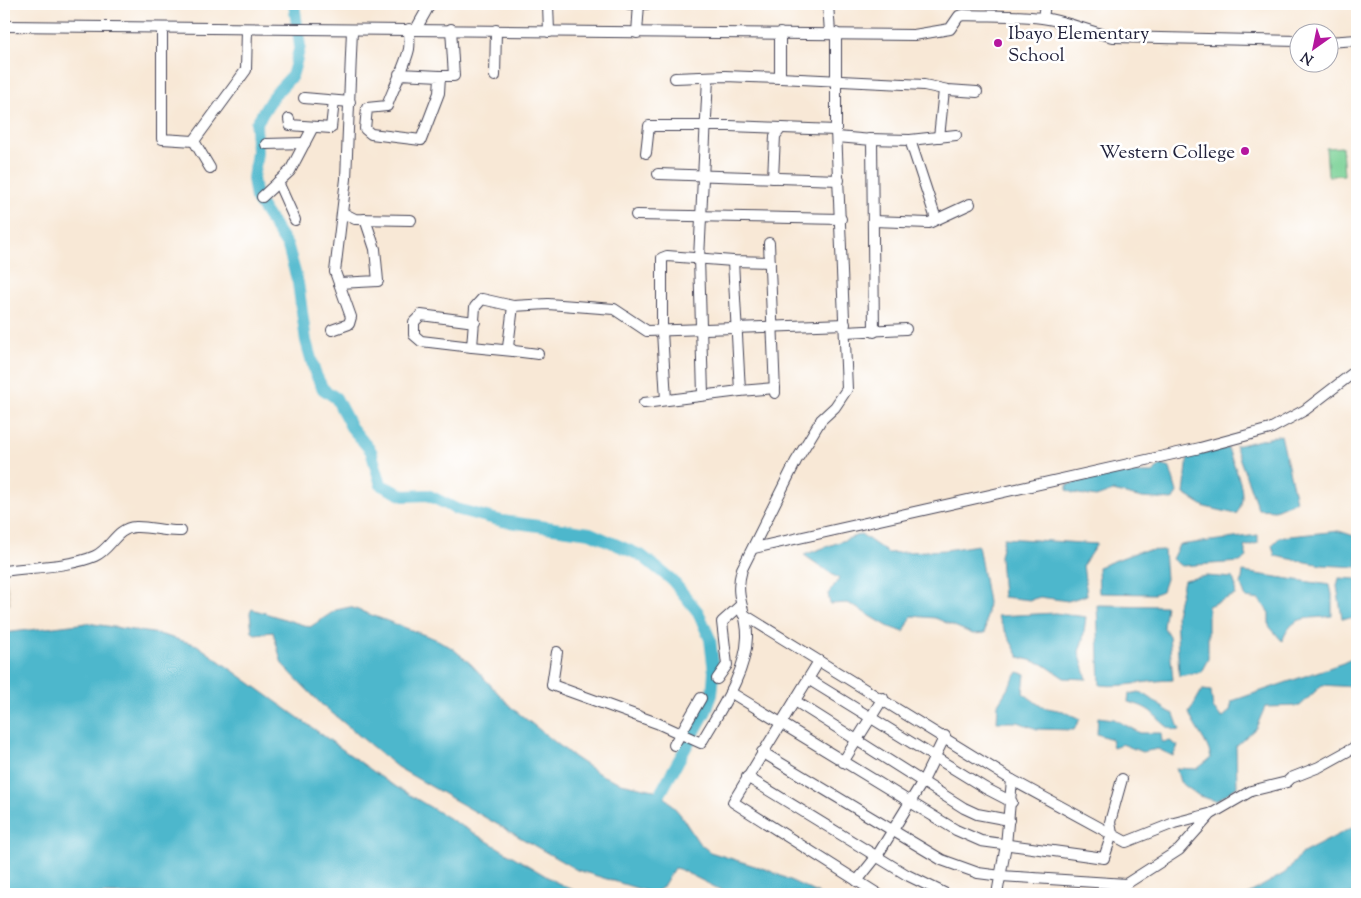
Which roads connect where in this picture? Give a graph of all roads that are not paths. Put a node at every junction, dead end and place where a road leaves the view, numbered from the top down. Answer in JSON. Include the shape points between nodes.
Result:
{"nodes":[{"id":1,"x":430,"y":4,"type":"edge"},
{"id":2,"x":548,"y":4,"type":"edge"},
{"id":3,"x":629,"y":4,"type":"edge"},
{"id":4,"x":639,"y":4,"type":"edge"},
{"id":5,"x":647,"y":4,"type":"edge"},
{"id":6,"x":828,"y":4,"type":"edge"},
{"id":7,"x":1045,"y":4,"type":"edge"},
{"id":8,"x":1042,"y":18,"type":"junction"},
{"id":9,"x":4,"y":26,"type":"edge"},
{"id":10,"x":162,"y":28,"type":"junction"},
{"id":11,"x":247,"y":29,"type":"junction"},
{"id":12,"x":412,"y":29,"type":"junction"},
{"id":13,"x":451,"y":29,"type":"junction"},
{"id":14,"x":352,"y":30,"type":"junction"},
{"id":15,"x":496,"y":30,"type":"junction"},
{"id":16,"x":549,"y":32,"type":"junction"},
{"id":17,"x":637,"y":33,"type":"junction"},
{"id":18,"x":780,"y":33,"type":"junction"},
{"id":19,"x":833,"y":33,"type":"junction"},
{"id":20,"x":1357,"y":40,"type":"edge"},
{"id":21,"x":1288,"y":41,"type":"edge"},
{"id":22,"x":1338,"y":41,"type":"edge"},
{"id":23,"x":398,"y":74,"type":"junction"},
{"id":24,"x":440,"y":76,"type":"junction"},
{"id":25,"x":495,"y":76,"type":"dead end"},
{"id":26,"x":675,"y":78,"type":"dead end"},
{"id":27,"x":708,"y":78,"type":"junction"},
{"id":28,"x":780,"y":78,"type":"junction"},
{"id":29,"x":836,"y":82,"type":"junction"},
{"id":30,"x":944,"y":90,"type":"junction"},
{"id":31,"x":977,"y":92,"type":"dead end"},
{"id":32,"x":304,"y":98,"type":"dead end"},
{"id":33,"x":334,"y":101,"type":"junction"},
{"id":34,"x":350,"y":102,"type":"junction"},
{"id":35,"x":289,"y":119,"type":"dead end"},
{"id":36,"x":706,"y":126,"type":"junction"},
{"id":37,"x":313,"y":127,"type":"junction"},
{"id":38,"x":781,"y":128,"type":"junction"},
{"id":39,"x":837,"y":134,"type":"junction"},
{"id":40,"x":956,"y":135,"type":"dead end"},
{"id":41,"x":939,"y":137,"type":"junction"},
{"id":42,"x":869,"y":139,"type":"junction"},
{"id":43,"x":910,"y":140,"type":"junction"},
{"id":44,"x":194,"y":142,"type":"junction"},
{"id":45,"x":305,"y":143,"type":"junction"},
{"id":46,"x":266,"y":144,"type":"dead end"},
{"id":47,"x":646,"y":153,"type":"dead end"},
{"id":48,"x":210,"y":168,"type":"dead end"},
{"id":49,"x":658,"y":174,"type":"dead end"},
{"id":50,"x":703,"y":176,"type":"junction"},
{"id":51,"x":773,"y":178,"type":"junction"},
{"id":52,"x":839,"y":180,"type":"junction"},
{"id":53,"x":278,"y":182,"type":"junction"},
{"id":54,"x":262,"y":197,"type":"dead end"},
{"id":55,"x":970,"y":204,"type":"dead end"},
{"id":56,"x":344,"y":213,"type":"junction"},
{"id":57,"x":636,"y":215,"type":"dead end"},
{"id":58,"x":701,"y":216,"type":"junction"},
{"id":59,"x":365,"y":219,"type":"junction"},
{"id":60,"x":840,"y":219,"type":"junction"},
{"id":61,"x":936,"y":219,"type":"junction"},
{"id":62,"x":295,"y":220,"type":"dead end"},
{"id":63,"x":411,"y":220,"type":"dead end"},
{"id":64,"x":873,"y":222,"type":"junction"},
{"id":65,"x":769,"y":243,"type":"dead end"},
{"id":66,"x":699,"y":258,"type":"junction"},
{"id":67,"x":733,"y":261,"type":"junction"},
{"id":68,"x":770,"y":262,"type":"junction"},
{"id":69,"x":339,"y":283,"type":"junction"},
{"id":70,"x":512,"y":306,"type":"junction"},
{"id":71,"x":475,"y":322,"type":"junction"},
{"id":72,"x":773,"y":327,"type":"junction"},
{"id":73,"x":845,"y":328,"type":"junction"},
{"id":74,"x":736,"y":329,"type":"junction"},
{"id":75,"x":906,"y":329,"type":"dead end"},
{"id":76,"x":332,"y":330,"type":"dead end"},
{"id":77,"x":662,"y":331,"type":"junction"},
{"id":78,"x":701,"y":331,"type":"junction"},
{"id":79,"x":874,"y":332,"type":"junction"},
{"id":80,"x":472,"y":347,"type":"junction"},
{"id":81,"x":514,"y":351,"type":"junction"},
{"id":82,"x":538,"y":354,"type":"dead end"},
{"id":83,"x":1357,"y":370,"type":"edge"},
{"id":84,"x":740,"y":391,"type":"junction"},
{"id":85,"x":703,"y":394,"type":"junction"},
{"id":86,"x":666,"y":400,"type":"junction"},
{"id":87,"x":644,"y":403,"type":"dead end"},
{"id":88,"x":181,"y":531,"type":"dead end"},
{"id":89,"x":754,"y":548,"type":"junction"},
{"id":90,"x":4,"y":571,"type":"edge"},
{"id":91,"x":742,"y":609,"type":"junction"},
{"id":92,"x":765,"y":626,"type":"junction"},
{"id":93,"x":747,"y":636,"type":"junction"},
{"id":94,"x":557,"y":652,"type":"dead end"},
{"id":95,"x":819,"y":661,"type":"junction"},
{"id":96,"x":717,"y":679,"type":"dead end"},
{"id":97,"x":808,"y":679,"type":"junction"},
{"id":98,"x":730,"y":692,"type":"junction"},
{"id":99,"x":701,"y":698,"type":"dead end"},
{"id":100,"x":883,"y":698,"type":"junction"},
{"id":101,"x":795,"y":701,"type":"junction"},
{"id":102,"x":871,"y":716,"type":"junction"},
{"id":103,"x":781,"y":723,"type":"junction"},
{"id":104,"x":683,"y":734,"type":"junction"},
{"id":105,"x":945,"y":736,"type":"junction"},
{"id":106,"x":857,"y":739,"type":"junction"},
{"id":107,"x":674,"y":745,"type":"dead end"},
{"id":108,"x":1357,"y":746,"type":"edge"},
{"id":109,"x":762,"y":752,"type":"junction"},
{"id":110,"x":934,"y":755,"type":"junction"},
{"id":111,"x":843,"y":762,"type":"junction"},
{"id":112,"x":747,"y":777,"type":"junction"},
{"id":113,"x":1122,"y":779,"type":"dead end"},
{"id":114,"x":1012,"y":780,"type":"junction"},
{"id":115,"x":923,"y":781,"type":"junction"},
{"id":116,"x":910,"y":802,"type":"junction"},
{"id":117,"x":1012,"y":802,"type":"junction"},
{"id":118,"x":1213,"y":812,"type":"junction"},
{"id":119,"x":1009,"y":820,"type":"junction"},
{"id":120,"x":894,"y":830,"type":"junction"},
{"id":121,"x":1112,"y":834,"type":"junction"},
{"id":122,"x":1006,"y":846,"type":"junction"},
{"id":123,"x":877,"y":856,"type":"junction"},
{"id":124,"x":1001,"y":876,"type":"junction"},
{"id":125,"x":858,"y":881,"type":"junction"},
{"id":126,"x":878,"y":894,"type":"edge"},
{"id":127,"x":946,"y":894,"type":"edge"},
{"id":128,"x":997,"y":894,"type":"edge"}],
"edges":[{"from":1,"to":12,"type":"street"},
{"from":2,"to":16,"type":"street"},
{"from":3,"to":4,"type":"street"},
{"from":4,"to":5,"type":"street"},
{"from":4,"to":17,"type":"street"},
{"from":6,"to":19,"type":"street"},
{"from":7,"to":8,"type":"street"},
{"from":8,"to":19,"type":"street","via":[[964,15],[959,16],[950,29],[925,34]]},
{"from":8,"to":21,"type":"street","via":[[1114,37]]},
{"from":9,"to":10,"type":"street"},
{"from":10,"to":11,"type":"street"},
{"from":10,"to":44,"type":"street","via":[[162,139]]},
{"from":11,"to":14,"type":"street"},
{"from":11,"to":44,"type":"street","via":[[246,70]]},
{"from":12,"to":13,"type":"street"},
{"from":12,"to":14,"type":"street"},
{"from":12,"to":23,"type":"street","via":[[409,50]]},
{"from":13,"to":15,"type":"street"},
{"from":13,"to":24,"type":"street","via":[[454,76]]},
{"from":14,"to":34,"type":"street"},
{"from":15,"to":16,"type":"street"},
{"from":15,"to":25,"type":"street"},
{"from":16,"to":17,"type":"street"},
{"from":17,"to":18,"type":"street"},
{"from":18,"to":19,"type":"street"},
{"from":18,"to":28,"type":"street"},
{"from":19,"to":29,"type":"street"},
{"from":20,"to":22,"type":"street"},
{"from":23,"to":24,"type":"street"},
{"from":23,"to":24,"type":"street","via":[[387,106],[366,110],[365,129],[368,133],[421,140],[439,94]]},
{"from":26,"to":27,"type":"street"},
{"from":27,"to":28,"type":"street"},
{"from":27,"to":36,"type":"street"},
{"from":28,"to":29,"type":"street"},
{"from":29,"to":30,"type":"street","via":[[924,85]]},
{"from":29,"to":39,"type":"street"},
{"from":30,"to":31,"type":"street"},
{"from":30,"to":41,"type":"street"},
{"from":32,"to":33,"type":"street"},
{"from":33,"to":34,"type":"street"},
{"from":33,"to":37,"type":"street","via":[[331,128]]},
{"from":34,"to":56,"type":"street"},
{"from":35,"to":37,"type":"street","via":[[290,125]]},
{"from":36,"to":38,"type":"street"},
{"from":36,"to":47,"type":"street","via":[[649,126]]},
{"from":36,"to":50,"type":"street"},
{"from":37,"to":45,"type":"street"},
{"from":38,"to":39,"type":"street"},
{"from":38,"to":51,"type":"street","via":[[775,136]]},
{"from":39,"to":42,"type":"street"},
{"from":39,"to":52,"type":"street"},
{"from":40,"to":41,"type":"street"},
{"from":41,"to":43,"type":"street"},
{"from":42,"to":43,"type":"street"},
{"from":42,"to":64,"type":"street","via":[[872,140]]},
{"from":43,"to":61,"type":"street"},
{"from":44,"to":48,"type":"street"},
{"from":45,"to":46,"type":"street"},
{"from":45,"to":53,"type":"street","via":[[290,171]]},
{"from":49,"to":50,"type":"street"},
{"from":50,"to":51,"type":"street"},
{"from":50,"to":58,"type":"street"},
{"from":51,"to":52,"type":"street"},
{"from":52,"to":60,"type":"street"},
{"from":53,"to":54,"type":"street"},
{"from":53,"to":62,"type":"street"},
{"from":55,"to":61,"type":"street"},
{"from":56,"to":59,"type":"street","via":[[355,219]]},
{"from":56,"to":69,"type":"street","via":[[335,272]]},
{"from":57,"to":58,"type":"street"},
{"from":58,"to":60,"type":"street"},
{"from":58,"to":66,"type":"street"},
{"from":59,"to":63,"type":"street"},
{"from":59,"to":69,"type":"street","via":[[375,249],[378,281]]},
{"from":60,"to":73,"type":"street"},
{"from":61,"to":64,"type":"street","via":[[929,223]]},
{"from":64,"to":79,"type":"street"},
{"from":65,"to":68,"type":"street"},
{"from":66,"to":67,"type":"street"},
{"from":66,"to":77,"type":"street","via":[[662,258]]},
{"from":66,"to":78,"type":"street"},
{"from":67,"to":68,"type":"street"},
{"from":67,"to":74,"type":"street"},
{"from":68,"to":72,"type":"street"},
{"from":69,"to":76,"type":"street","via":[[351,317],[349,324]]},
{"from":70,"to":71,"type":"street","via":[[482,300],[476,304]]},
{"from":70,"to":77,"type":"street","via":[[548,304],[614,309],[647,331]]},
{"from":70,"to":81,"type":"street","via":[[507,344]]},
{"from":71,"to":80,"type":"street"},
{"from":71,"to":80,"type":"street","via":[[421,315],[414,322],[414,335],[418,340]]},
{"from":72,"to":73,"type":"street"},
{"from":72,"to":74,"type":"street"},
{"from":72,"to":84,"type":"street","via":[[775,391]]},
{"from":73,"to":79,"type":"street"},
{"from":73,"to":89,"type":"street","via":[[847,389],[821,420],[796,461]]},
{"from":74,"to":78,"type":"street"},
{"from":74,"to":84,"type":"street"},
{"from":75,"to":79,"type":"street"},
{"from":77,"to":78,"type":"street"},
{"from":77,"to":86,"type":"street"},
{"from":78,"to":85,"type":"street"},
{"from":80,"to":81,"type":"street"},
{"from":81,"to":82,"type":"street"},
{"from":83,"to":89,"type":"street","via":[[1305,410],[1270,429],[1200,448]]},
{"from":84,"to":85,"type":"street"},
{"from":85,"to":86,"type":"street"},
{"from":86,"to":87,"type":"street"},
{"from":88,"to":90,"type":"street","via":[[135,527],[117,536],[96,556]]},
{"from":89,"to":91,"type":"street","via":[[738,584]]},
{"from":91,"to":92,"type":"street"},
{"from":91,"to":93,"type":"street"},
{"from":91,"to":96,"type":"street","via":[[722,622],[727,665]]},
{"from":92,"to":93,"type":"street"},
{"from":92,"to":95,"type":"street"},
{"from":93,"to":98,"type":"street"},
{"from":94,"to":104,"type":"street","via":[[552,685]]},
{"from":95,"to":97,"type":"street"},
{"from":95,"to":100,"type":"street"},
{"from":97,"to":101,"type":"street"},
{"from":97,"to":102,"type":"street"},
{"from":98,"to":103,"type":"street"},
{"from":98,"to":104,"type":"street","via":[[701,743]]},
{"from":99,"to":104,"type":"street"},
{"from":100,"to":102,"type":"street"},
{"from":100,"to":105,"type":"street"},
{"from":101,"to":103,"type":"street"},
{"from":101,"to":106,"type":"street"},
{"from":102,"to":106,"type":"street"},
{"from":102,"to":110,"type":"street"},
{"from":103,"to":109,"type":"street"},
{"from":103,"to":111,"type":"street"},
{"from":104,"to":107,"type":"street"},
{"from":105,"to":110,"type":"street"},
{"from":105,"to":114,"type":"street"},
{"from":106,"to":111,"type":"street"},
{"from":106,"to":115,"type":"street"},
{"from":108,"to":118,"type":"street","via":[[1287,782],[1251,791]]},
{"from":109,"to":112,"type":"street"},
{"from":109,"to":120,"type":"street"},
{"from":110,"to":115,"type":"street"},
{"from":110,"to":117,"type":"street"},
{"from":111,"to":116,"type":"street"},
{"from":112,"to":123,"type":"street"},
{"from":112,"to":125,"type":"street","via":[[733,802]]},
{"from":113,"to":121,"type":"street","via":[[1110,822]]},
{"from":114,"to":117,"type":"street"},
{"from":114,"to":121,"type":"street"},
{"from":115,"to":116,"type":"street"},
{"from":115,"to":119,"type":"street","via":[[977,814]]},
{"from":116,"to":120,"type":"street"},
{"from":116,"to":122,"type":"street","via":[[968,836]]},
{"from":117,"to":119,"type":"street"},
{"from":118,"to":121,"type":"street","via":[[1126,842]]},
{"from":118,"to":124,"type":"street","via":[[1179,850],[1126,884]]},
{"from":119,"to":122,"type":"street"},
{"from":120,"to":123,"type":"street"},
{"from":120,"to":124,"type":"street","via":[[942,860],[978,873]]},
{"from":121,"to":122,"type":"street","via":[[1104,858]]},
{"from":122,"to":124,"type":"street"},
{"from":123,"to":125,"type":"street"},
{"from":123,"to":127,"type":"street","via":[[922,884]]},
{"from":124,"to":128,"type":"street"},
{"from":125,"to":126,"type":"street"}]}
